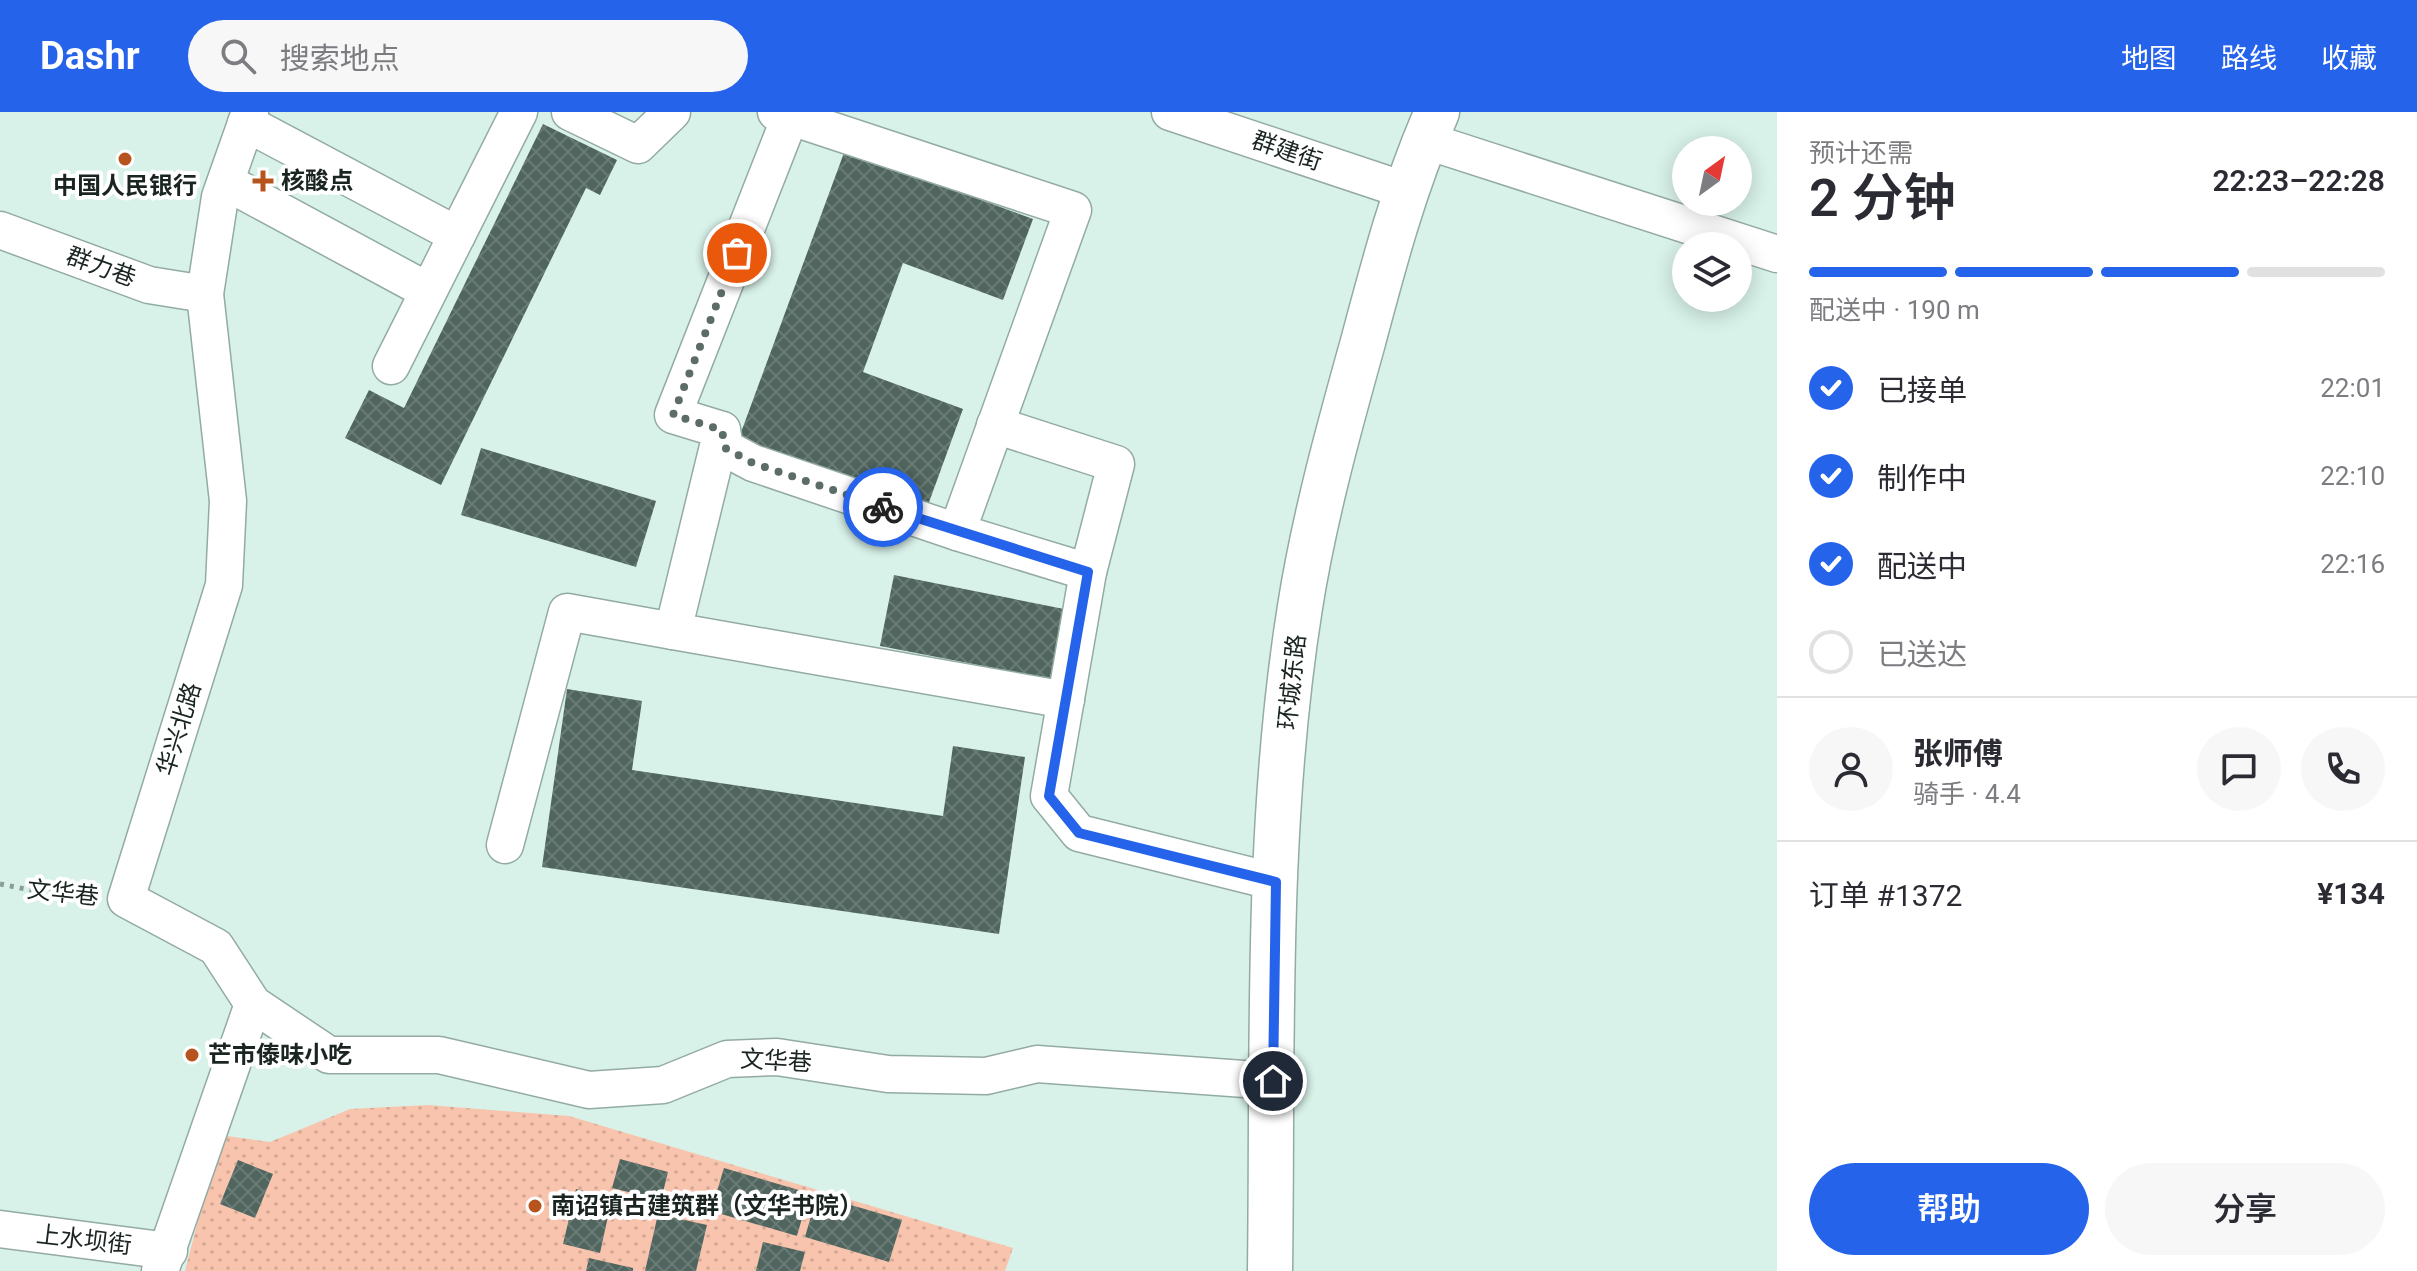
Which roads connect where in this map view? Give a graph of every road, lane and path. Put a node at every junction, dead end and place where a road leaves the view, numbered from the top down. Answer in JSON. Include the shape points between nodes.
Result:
{"nodes":[{"id":1,"x":519,"y":112,"type":"edge"},
{"id":2,"x":570,"y":112,"type":"edge"},
{"id":3,"x":672,"y":112,"type":"edge"},
{"id":4,"x":1170,"y":112,"type":"edge"},
{"id":5,"x":786,"y":114,"type":"edge"},
{"id":6,"x":248,"y":117,"type":"edge"},
{"id":7,"x":1431,"y":126,"type":"edge"},
{"id":8,"x":226,"y":182,"type":"junction"},
{"id":9,"x":1404,"y":190,"type":"junction"},
{"id":10,"x":0,"y":230,"type":"edge"},
{"id":11,"x":457,"y":235,"type":"junction"},
{"id":12,"x":1777,"y":254,"type":"edge"},
{"id":13,"x":428,"y":291,"type":"junction"},
{"id":14,"x":205,"y":294,"type":"junction"},
{"id":15,"x":391,"y":366,"type":"dead end"},
{"id":16,"x":995,"y":425,"type":"junction"},
{"id":17,"x":722,"y":430,"type":"junction"},
{"id":18,"x":957,"y":532,"type":"junction"},
{"id":19,"x":1088,"y":572,"type":"junction"},
{"id":20,"x":673,"y":631,"type":"junction"},
{"id":21,"x":1066,"y":700,"type":"junction"},
{"id":22,"x":505,"y":845,"type":"dead end"},
{"id":23,"x":1276,"y":882,"type":"junction"},
{"id":24,"x":0,"y":884,"type":"edge"},
{"id":25,"x":126,"y":899,"type":"junction"},
{"id":26,"x":253,"y":1004,"type":"junction"},
{"id":27,"x":1273,"y":1081,"type":"junction"},
{"id":28,"x":0,"y":1229,"type":"edge"},
{"id":29,"x":164,"y":1261,"type":"edge"},
{"id":30,"x":1270,"y":1271,"type":"edge"}],
"edges":[{"from":1,"to":11,"type":"street"},
{"from":2,"to":3,"type":"street","via":[[638,145]]},
{"from":4,"to":9,"type":"street","name":"群建街"},
{"from":5,"to":16,"type":"street","via":[[1073,210]]},
{"from":5,"to":17,"type":"street","via":[[673,415]]},
{"from":6,"to":8,"type":"street","name":"华兴北路"},
{"from":6,"to":11,"type":"street"},
{"from":7,"to":9,"type":"main road","name":"环城东路"},
{"from":7,"to":12,"type":"street"},
{"from":8,"to":13,"type":"street"},
{"from":8,"to":14,"type":"street","name":"华兴北路"},
{"from":9,"to":23,"type":"main road","name":"环城东路","via":[[1345,406],[1300,606],[1280,785]]},
{"from":10,"to":14,"type":"street","name":"群力巷","via":[[149,285]]},
{"from":11,"to":13,"type":"street"},
{"from":13,"to":15,"type":"street"},
{"from":14,"to":25,"type":"street","name":"华兴北路","via":[[228,501],[224,585]]},
{"from":16,"to":18,"type":"street"},
{"from":16,"to":19,"type":"street","via":[[1116,464]]},
{"from":17,"to":18,"type":"street","via":[[725,448],[753,463]]},
{"from":17,"to":20,"type":"street"},
{"from":18,"to":19,"type":"street"},
{"from":19,"to":21,"type":"street"},
{"from":20,"to":21,"type":"street"},
{"from":20,"to":22,"type":"street","via":[[567,612]]},
{"from":21,"to":23,"type":"street","via":[[1049,796],[1079,833]]},
{"from":23,"to":27,"type":"main road","name":"环城东路"},
{"from":24,"to":25,"type":"path","name":"文华巷"},
{"from":25,"to":26,"type":"street","via":[[216,947]]},
{"from":26,"to":27,"type":"street","name":"文华巷","via":[[329,1055],[439,1055],[589,1090],[663,1085],[727,1059],[777,1057],[888,1074],[986,1076],[1037,1064]]},
{"from":26,"to":29,"type":"street"},
{"from":27,"to":30,"type":"main road","name":"环城东路"},
{"from":28,"to":29,"type":"street","name":"上水坝街"}]}
